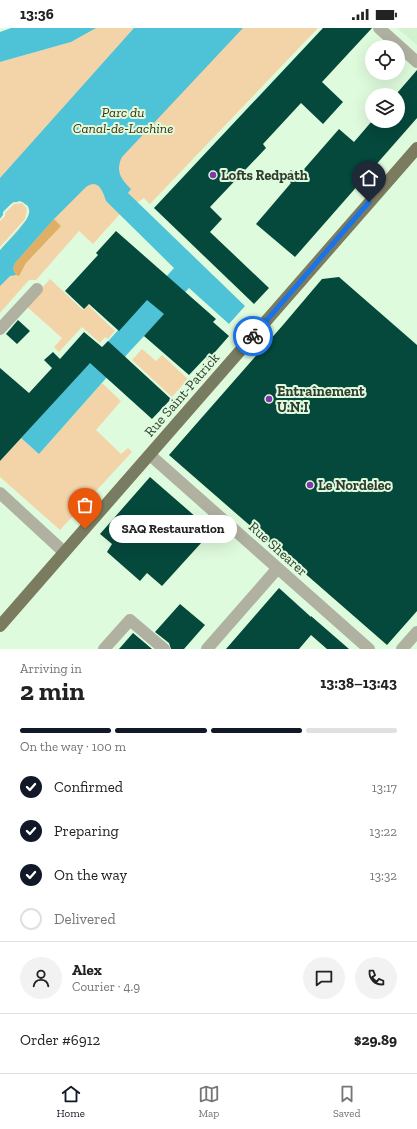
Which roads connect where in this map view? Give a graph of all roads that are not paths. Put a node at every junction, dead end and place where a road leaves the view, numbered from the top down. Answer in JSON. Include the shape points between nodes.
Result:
{"nodes":[{"id":1,"x":379,"y":28,"type":"edge"},
{"id":2,"x":417,"y":62,"type":"edge"},
{"id":3,"x":417,"y":148,"type":"edge"},
{"id":4,"x":37,"y":290,"type":"dead end"},
{"id":5,"x":0,"y":329,"type":"edge"},
{"id":6,"x":150,"y":455,"type":"junction"},
{"id":7,"x":0,"y":494,"type":"edge"},
{"id":8,"x":64,"y":552,"type":"junction"},
{"id":9,"x":277,"y":569,"type":"junction"},
{"id":10,"x":0,"y":626,"type":"edge"},
{"id":11,"x":417,"y":632,"type":"edge"},
{"id":12,"x":104,"y":649,"type":"edge"},
{"id":13,"x":164,"y":649,"type":"edge"},
{"id":14,"x":207,"y":649,"type":"edge"},
{"id":15,"x":369,"y":649,"type":"edge"},
{"id":16,"x":402,"y":649,"type":"edge"}],
"edges":[{"from":1,"to":2,"type":"street"},
{"from":3,"to":6,"type":"main road","name":"Rue Saint-Patrick"},
{"from":4,"to":5,"type":"street"},
{"from":6,"to":8,"type":"main road","name":"Rue Saint-Patrick"},
{"from":6,"to":9,"type":"street","name":"Rue Shearer"},
{"from":7,"to":8,"type":"street"},
{"from":8,"to":10,"type":"main road","name":"Rue Saint-Patrick"},
{"from":9,"to":14,"type":"street"},
{"from":9,"to":15,"type":"street","name":"Rue Shearer"},
{"from":11,"to":16,"type":"street"},
{"from":12,"to":13,"type":"street","via":[[130,620]]}]}
